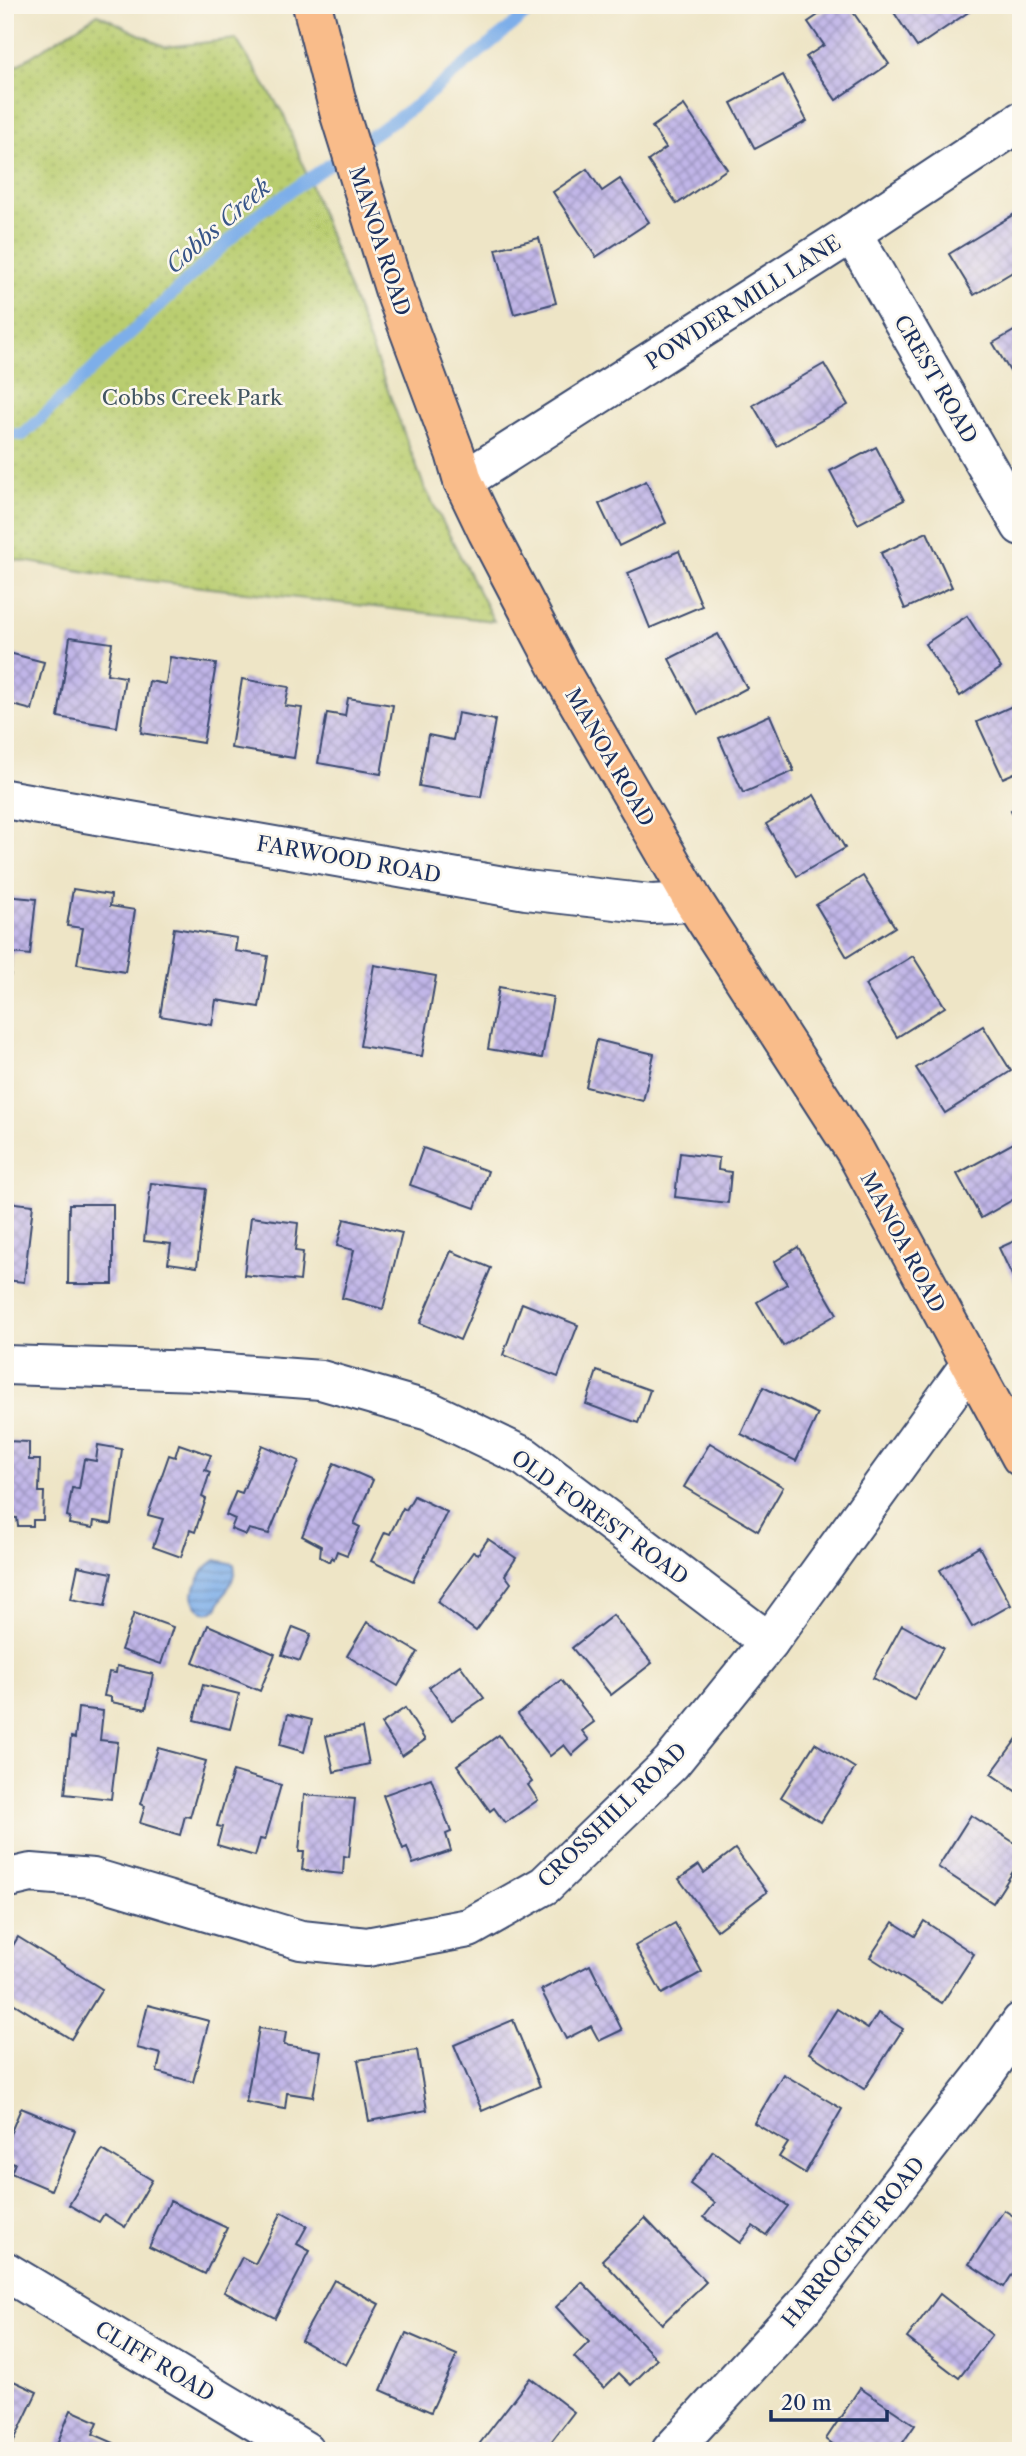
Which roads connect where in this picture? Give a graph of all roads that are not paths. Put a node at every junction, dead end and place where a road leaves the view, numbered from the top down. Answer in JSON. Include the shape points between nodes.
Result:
{"nodes":[{"id":1,"x":312,"y":5,"type":"edge"},
{"id":2,"x":1021,"y":121,"type":"edge"},
{"id":3,"x":852,"y":233,"type":"junction"},
{"id":4,"x":463,"y":481,"type":"junction"},
{"id":5,"x":1021,"y":526,"type":"edge"},
{"id":6,"x":5,"y":799,"type":"edge"},
{"id":7,"x":694,"y":902,"type":"junction"},
{"id":8,"x":5,"y":1365,"type":"edge"},
{"id":9,"x":969,"y":1366,"type":"junction"},
{"id":10,"x":1021,"y":1457,"type":"edge"},
{"id":11,"x":769,"y":1642,"type":"junction"},
{"id":12,"x":5,"y":1878,"type":"edge"},
{"id":13,"x":1021,"y":2022,"type":"edge"},
{"id":14,"x":5,"y":2271,"type":"edge"},
{"id":15,"x":305,"y":2451,"type":"edge"},
{"id":16,"x":671,"y":2451,"type":"edge"}],
"edges":[{"from":1,"to":4,"type":"main road","name":"MANOA ROAD","via":[[361,188]]},
{"from":2,"to":3,"type":"street","name":"POWDER MILL LANE"},
{"from":3,"to":4,"type":"street","name":"POWDER MILL LANE"},
{"from":3,"to":5,"type":"street","name":"CREST ROAD"},
{"from":4,"to":7,"type":"main road","name":"MANOA ROAD","via":[[564,676]]},
{"from":6,"to":7,"type":"street","name":"FARWOOD ROAD","via":[[526,890],[651,904]]},
{"from":7,"to":9,"type":"main road","name":"MANOA ROAD","via":[[855,1151]]},
{"from":8,"to":11,"type":"street","name":"OLD FOREST ROAD","via":[[321,1380],[429,1412],[525,1457]]},
{"from":9,"to":10,"type":"main road","name":"MANOA ROAD"},
{"from":9,"to":11,"type":"street","name":"CROSSHILL ROAD"},
{"from":11,"to":12,"type":"street","name":"CROSSHILL ROAD","via":[[671,1763],[545,1885],[469,1928],[367,1947],[301,1940],[93,1878],[31,1873]]},
{"from":13,"to":16,"type":"street","name":"HARROGATE ROAD","via":[[804,2306]]},
{"from":14,"to":15,"type":"street","name":"CLIFF ROAD"}]}
